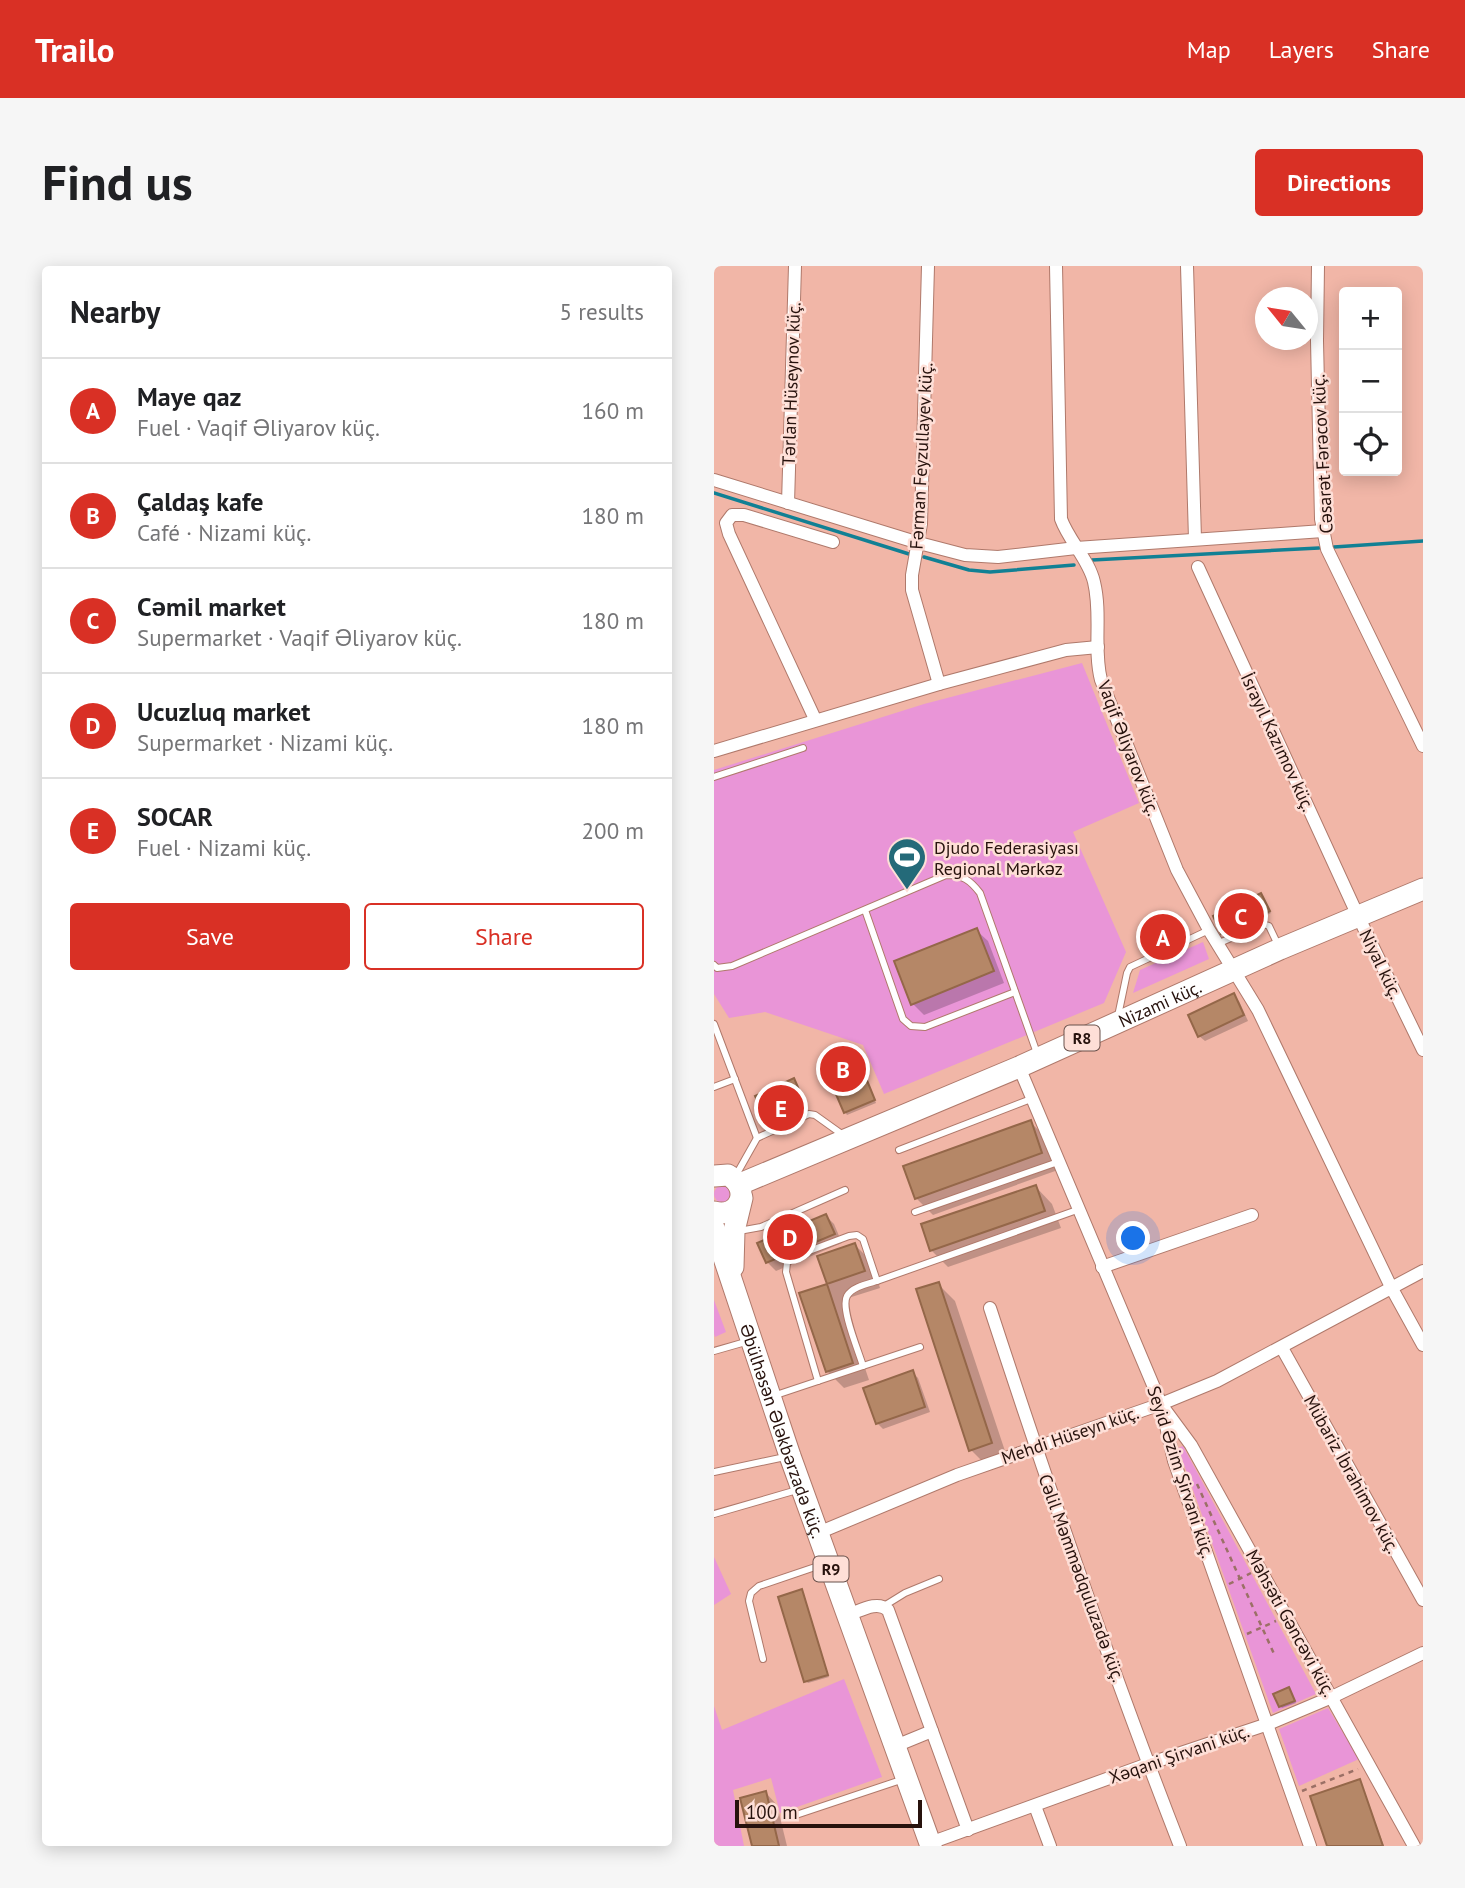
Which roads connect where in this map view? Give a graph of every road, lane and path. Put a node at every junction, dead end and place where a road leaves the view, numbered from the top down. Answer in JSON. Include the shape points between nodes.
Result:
{"nodes":[{"id":1,"x":795,"y":266,"type":"edge"},
{"id":2,"x":928,"y":266,"type":"edge"},
{"id":3,"x":1056,"y":266,"type":"edge"},
{"id":4,"x":1187,"y":266,"type":"edge"},
{"id":5,"x":1318,"y":266,"type":"edge"},
{"id":6,"x":714,"y":480,"type":"edge"},
{"id":7,"x":788,"y":503,"type":"junction"},
{"id":8,"x":1323,"y":531,"type":"junction"},
{"id":9,"x":1195,"y":539,"type":"junction"},
{"id":10,"x":833,"y":542,"type":"dead end"},
{"id":11,"x":919,"y":543,"type":"junction"},
{"id":12,"x":1076,"y":548,"type":"junction"},
{"id":13,"x":1198,"y":567,"type":"dead end"},
{"id":14,"x":1098,"y":648,"type":"junction"},
{"id":15,"x":939,"y":684,"type":"junction"},
{"id":16,"x":815,"y":719,"type":"junction"},
{"id":17,"x":1423,"y":746,"type":"edge"},
{"id":18,"x":803,"y":748,"type":"dead end"},
{"id":19,"x":714,"y":751,"type":"edge"},
{"id":20,"x":714,"y":777,"type":"edge"},
{"id":21,"x":1423,"y":889,"type":"edge"},
{"id":22,"x":865,"y":909,"type":"junction"},
{"id":23,"x":1358,"y":916,"type":"junction"},
{"id":24,"x":1209,"y":930,"type":"junction"},
{"id":25,"x":1217,"y":944,"type":"junction"},
{"id":26,"x":1280,"y":949,"type":"junction"},
{"id":27,"x":714,"y":965,"type":"edge"},
{"id":28,"x":1233,"y":970,"type":"junction"},
{"id":29,"x":1016,"y":992,"type":"junction"},
{"id":30,"x":1116,"y":1023,"type":"junction"},
{"id":31,"x":714,"y":1024,"type":"edge"},
{"id":32,"x":1423,"y":1050,"type":"edge"},
{"id":33,"x":1039,"y":1058,"type":"junction"},
{"id":34,"x":1019,"y":1067,"type":"junction"},
{"id":35,"x":735,"y":1079,"type":"junction"},
{"id":36,"x":714,"y":1087,"type":"edge"},
{"id":37,"x":1031,"y":1099,"type":"junction"},
{"id":38,"x":757,"y":1138,"type":"junction"},
{"id":39,"x":847,"y":1139,"type":"junction"},
{"id":40,"x":899,"y":1150,"type":"dead end"},
{"id":41,"x":1058,"y":1162,"type":"junction"},
{"id":42,"x":733,"y":1184,"type":"edge"},
{"id":43,"x":845,"y":1190,"type":"dead end"},
{"id":44,"x":1077,"y":1210,"type":"junction"},
{"id":45,"x":714,"y":1212,"type":"edge"},
{"id":46,"x":915,"y":1212,"type":"dead end"},
{"id":47,"x":1252,"y":1215,"type":"dead end"},
{"id":48,"x":721,"y":1239,"type":"edge"},
{"id":49,"x":1102,"y":1267,"type":"junction"},
{"id":50,"x":1423,"y":1271,"type":"edge"},
{"id":51,"x":877,"y":1281,"type":"junction"},
{"id":52,"x":1391,"y":1287,"type":"junction"},
{"id":53,"x":990,"y":1308,"type":"dead end"},
{"id":54,"x":752,"y":1340,"type":"junction"},
{"id":55,"x":1423,"y":1345,"type":"edge"},
{"id":56,"x":920,"y":1347,"type":"dead end"},
{"id":57,"x":1282,"y":1348,"type":"junction"},
{"id":58,"x":714,"y":1351,"type":"edge"},
{"id":59,"x":863,"y":1366,"type":"junction"},
{"id":60,"x":818,"y":1381,"type":"junction"},
{"id":61,"x":771,"y":1397,"type":"junction"},
{"id":62,"x":1161,"y":1404,"type":"junction"},
{"id":63,"x":1035,"y":1447,"type":"junction"},
{"id":64,"x":790,"y":1456,"type":"junction"},
{"id":65,"x":714,"y":1472,"type":"edge"},
{"id":66,"x":1194,"y":1477,"type":"dead end"},
{"id":67,"x":803,"y":1489,"type":"junction"},
{"id":68,"x":714,"y":1514,"type":"edge"},
{"id":69,"x":1227,"y":1530,"type":"dead end"},
{"id":70,"x":818,"y":1532,"type":"junction"},
{"id":71,"x":1220,"y":1533,"type":"junction"},
{"id":72,"x":1210,"y":1538,"type":"dead end"},
{"id":73,"x":829,"y":1562,"type":"junction"},
{"id":74,"x":1251,"y":1573,"type":"dead end"},
{"id":75,"x":1241,"y":1578,"type":"junction"},
{"id":76,"x":939,"y":1579,"type":"dead end"},
{"id":77,"x":1227,"y":1585,"type":"dead end"},
{"id":78,"x":1423,"y":1600,"type":"edge"},
{"id":79,"x":884,"y":1606,"type":"junction"},
{"id":80,"x":848,"y":1615,"type":"junction"},
{"id":81,"x":1276,"y":1621,"type":"dead end"},
{"id":82,"x":1263,"y":1627,"type":"junction"},
{"id":83,"x":1245,"y":1635,"type":"dead end"},
{"id":84,"x":1423,"y":1653,"type":"edge"},
{"id":85,"x":1275,"y":1656,"type":"dead end"},
{"id":86,"x":763,"y":1659,"type":"dead end"},
{"id":87,"x":1332,"y":1697,"type":"junction"},
{"id":88,"x":1268,"y":1724,"type":"junction"},
{"id":89,"x":932,"y":1731,"type":"junction"},
{"id":90,"x":893,"y":1747,"type":"junction"},
{"id":91,"x":1148,"y":1764,"type":"junction"},
{"id":92,"x":1369,"y":1765,"type":"junction"},
{"id":93,"x":905,"y":1779,"type":"junction"},
{"id":94,"x":1292,"y":1794,"type":"junction"},
{"id":95,"x":1035,"y":1806,"type":"junction"},
{"id":96,"x":790,"y":1817,"type":"dead end"},
{"id":97,"x":968,"y":1830,"type":"junction"},
{"id":98,"x":930,"y":1844,"type":"edge"},
{"id":99,"x":1050,"y":1846,"type":"edge"},
{"id":100,"x":1180,"y":1846,"type":"edge"},
{"id":101,"x":1310,"y":1846,"type":"edge"},
{"id":102,"x":1414,"y":1846,"type":"edge"}],
"edges":[{"from":1,"to":7,"type":"street","name":"Tərlan Hüseynov küç."},
{"from":2,"to":11,"type":"street","name":"Fərman Feyzullayev küç."},
{"from":3,"to":12,"type":"street","name":"Vaqif Əliyarov küç.","via":[[1059,491],[1061,519]]},
{"from":4,"to":9,"type":"street"},
{"from":5,"to":8,"type":"street","name":"Cəsarət Fərəcov küç."},
{"from":6,"to":7,"type":"street"},
{"from":7,"to":11,"type":"street"},
{"from":8,"to":9,"type":"street"},
{"from":8,"to":17,"type":"street","name":"Cəsarət Fərəcov küç.","via":[[1332,562]]},
{"from":9,"to":12,"type":"street"},
{"from":10,"to":16,"type":"street","via":[[744,515],[732,515],[726,523]]},
{"from":11,"to":12,"type":"street","via":[[965,555],[998,557]]},
{"from":11,"to":15,"type":"street","name":"Fərman Feyzullayev küç.","via":[[912,590]]},
{"from":12,"to":14,"type":"street","name":"Vaqif Əliyarov küç.","via":[[1095,584]]},
{"from":13,"to":23,"type":"street","name":"İsrayıl Kazımov küç."},
{"from":14,"to":15,"type":"street","via":[[1066,650]]},
{"from":14,"to":24,"type":"street","name":"Vaqif Əliyarov küç.","via":[[1106,693],[1177,870]]},
{"from":15,"to":16,"type":"street"},
{"from":16,"to":19,"type":"street"},
{"from":18,"to":20,"type":"lane"},
{"from":21,"to":23,"type":"main road","name":"Nizami küç.","number":"R8"},
{"from":22,"to":27,"type":"lane","via":[[732,966]]},
{"from":22,"to":29,"type":"lane","via":[[946,875],[971,881],[980,893]]},
{"from":22,"to":29,"type":"lane","via":[[903,1018],[911,1026],[925,1027]]},
{"from":23,"to":26,"type":"main road","name":"Nizami küç.","number":"R8"},
{"from":23,"to":32,"type":"street","name":"Niyal küç."},
{"from":24,"to":25,"type":"street","name":"Vaqif Əliyarov küç."},
{"from":24,"to":30,"type":"lane","via":[[1130,967]]},
{"from":25,"to":26,"type":"lane","via":[[1263,924],[1269,926]]},
{"from":25,"to":28,"type":"street","name":"Vaqif Əliyarov küç."},
{"from":26,"to":28,"type":"main road","name":"Nizami küç.","number":"R8"},
{"from":28,"to":30,"type":"main road","name":"Nizami küç.","number":"R8"},
{"from":28,"to":52,"type":"street","via":[[1258,1010]]},
{"from":29,"to":33,"type":"lane"},
{"from":30,"to":33,"type":"main road","name":"Nizami küç.","number":"R8"},
{"from":31,"to":35,"type":"lane"},
{"from":33,"to":34,"type":"main road","name":"Nizami küç.","number":"R8"},
{"from":34,"to":37,"type":"street","name":"Seyid Əzim Şirvani küç."},
{"from":34,"to":39,"type":"main road","name":"Nizami küç.","number":"R8"},
{"from":35,"to":36,"type":"lane"},
{"from":35,"to":38,"type":"lane"},
{"from":37,"to":40,"type":"lane"},
{"from":37,"to":41,"type":"street","name":"Seyid Əzim Şirvani küç."},
{"from":38,"to":39,"type":"lane","via":[[809,1114]]},
{"from":38,"to":42,"type":"lane"},
{"from":39,"to":42,"type":"main road","name":"Nizami küç.","number":"R8"},
{"from":41,"to":44,"type":"street","name":"Seyid Əzim Şirvani küç."},
{"from":41,"to":46,"type":"lane"},
{"from":42,"to":45,"type":"main road","name":"Nizami küç.","via":[[735,1210]]},
{"from":42,"to":48,"type":"main road","name":"Əbülhəsən Ələkbərzadə küç."},
{"from":43,"to":48,"type":"lane","via":[[761,1227]]},
{"from":44,"to":49,"type":"street","name":"Seyid Əzim Şirvani küç."},
{"from":44,"to":51,"type":"lane"},
{"from":47,"to":49,"type":"street"},
{"from":48,"to":54,"type":"main road","name":"Əbülhəsən Ələkbərzadə küç.","number":"R9","via":[[732,1259],[736,1290]]},
{"from":49,"to":62,"type":"street","name":"Seyid Əzim Şirvani küç."},
{"from":50,"to":52,"type":"street","name":"Mehdi Hüseyn küç."},
{"from":51,"to":59,"type":"lane","via":[[853,1289],[846,1297],[845,1308]]},
{"from":51,"to":60,"type":"lane","via":[[863,1239],[857,1235],[787,1263]]},
{"from":52,"to":55,"type":"street"},
{"from":52,"to":57,"type":"street","name":"Mehdi Hüseyn küç."},
{"from":53,"to":63,"type":"street","name":"Cəlil Məmmədquluzadə küç."},
{"from":54,"to":58,"type":"lane"},
{"from":54,"to":61,"type":"main road","name":"Əbülhəsən Ələkbərzadə küç.","number":"R9"},
{"from":56,"to":59,"type":"lane"},
{"from":57,"to":62,"type":"street","name":"Mehdi Hüseyn küç."},
{"from":57,"to":78,"type":"street","name":"Mübariz İbrahimov küç."},
{"from":59,"to":60,"type":"lane"},
{"from":60,"to":61,"type":"lane"},
{"from":61,"to":64,"type":"main road","name":"Əbülhəsən Ələkbərzadə küç.","number":"R9"},
{"from":62,"to":63,"type":"street","name":"Mehdi Hüseyn küç."},
{"from":62,"to":87,"type":"street","name":"Məhsəti Gəncəvi küç.","via":[[1191,1445]]},
{"from":62,"to":88,"type":"street","name":"Seyid Əzim Şirvani küç.","via":[[1174,1461]]},
{"from":63,"to":70,"type":"street","name":"Mehdi Hüseyn küç."},
{"from":63,"to":91,"type":"street","name":"Cəlil Məmmədquluzadə küç."},
{"from":64,"to":65,"type":"lane"},
{"from":64,"to":67,"type":"main road","name":"Əbülhəsən Ələkbərzadə küç.","number":"R9"},
{"from":66,"to":71,"type":"path"},
{"from":67,"to":68,"type":"lane"},
{"from":67,"to":70,"type":"main road","name":"Əbülhəsən Ələkbərzadə küç.","number":"R9"},
{"from":69,"to":71,"type":"path"},
{"from":70,"to":73,"type":"main road","name":"Əbülhəsən Ələkbərzadə küç.","number":"R9"},
{"from":71,"to":72,"type":"path"},
{"from":71,"to":75,"type":"path"},
{"from":73,"to":80,"type":"main road","name":"Əbülhəsən Ələkbərzadə küç.","number":"R9"},
{"from":73,"to":86,"type":"lane","via":[[759,1586],[751,1593],[748,1601]]},
{"from":74,"to":75,"type":"path"},
{"from":75,"to":77,"type":"path"},
{"from":75,"to":82,"type":"path"},
{"from":76,"to":79,"type":"lane"},
{"from":79,"to":80,"type":"street"},
{"from":79,"to":89,"type":"street"},
{"from":80,"to":90,"type":"main road","name":"Əbülhəsən Ələkbərzadə küç.","number":"R9"},
{"from":81,"to":82,"type":"path"},
{"from":82,"to":83,"type":"path"},
{"from":82,"to":85,"type":"path"},
{"from":84,"to":87,"type":"street","name":"Xəqani Şirvani küç."},
{"from":87,"to":88,"type":"street","name":"Xəqani Şirvani küç."},
{"from":87,"to":92,"type":"street","name":"Məhsəti Gəncəvi küç."},
{"from":88,"to":91,"type":"street","name":"Xəqani Şirvani küç."},
{"from":88,"to":94,"type":"street","name":"Seyid Əzim Şirvani küç."},
{"from":89,"to":90,"type":"street"},
{"from":89,"to":97,"type":"street"},
{"from":90,"to":93,"type":"main road","name":"Əbülhəsən Ələkbərzadə küç.","number":"R9"},
{"from":91,"to":95,"type":"street","name":"Xəqani Şirvani küç."},
{"from":91,"to":100,"type":"street","name":"Cəlil Məmmədquluzadə küç."},
{"from":92,"to":94,"type":"path"},
{"from":92,"to":102,"type":"street","name":"Məhsəti Gəncəvi küç."},
{"from":93,"to":96,"type":"lane"},
{"from":93,"to":98,"type":"main road","name":"Əbülhəsən Ələkbərzadə küç.","number":"R9"},
{"from":94,"to":101,"type":"street","name":"Seyid Əzim Şirvani küç."},
{"from":95,"to":97,"type":"street","name":"Xəqani Şirvani küç."},
{"from":95,"to":99,"type":"street"},
{"from":97,"to":98,"type":"street","name":"Xəqani Şirvani küç."}]}
